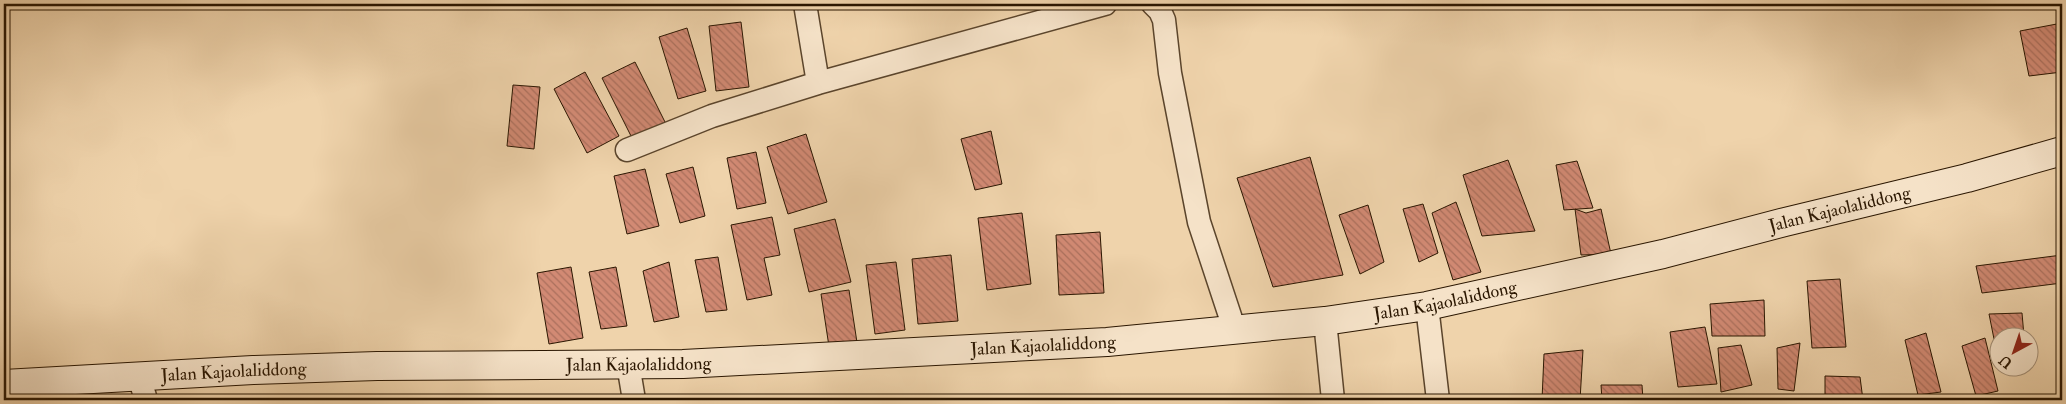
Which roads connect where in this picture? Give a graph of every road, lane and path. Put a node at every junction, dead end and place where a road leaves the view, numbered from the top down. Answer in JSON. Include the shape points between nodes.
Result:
{"nodes":[{"id":1,"x":805,"y":4,"type":"edge"},
{"id":2,"x":1105,"y":4,"type":"edge"},
{"id":3,"x":1153,"y":4,"type":"edge"},
{"id":4,"x":818,"y":83,"type":"junction"},
{"id":5,"x":626,"y":150,"type":"dead end"},
{"id":6,"x":2062,"y":151,"type":"edge"},
{"id":7,"x":1427,"y":306,"type":"junction"},
{"id":8,"x":1325,"y":321,"type":"junction"},
{"id":9,"x":1235,"y":331,"type":"junction"},
{"id":10,"x":628,"y":364,"type":"junction"},
{"id":11,"x":4,"y":384,"type":"edge"},
{"id":12,"x":143,"y":388,"type":"edge"},
{"id":13,"x":634,"y":400,"type":"edge"},
{"id":14,"x":1333,"y":400,"type":"edge"},
{"id":15,"x":1438,"y":400,"type":"edge"}],
"edges":[{"from":1,"to":4,"type":"street"},
{"from":2,"to":4,"type":"street"},
{"from":3,"to":9,"type":"street","via":[[1164,20],[1170,73],[1200,222]]},
{"from":4,"to":5,"type":"street","via":[[712,116]]},
{"from":6,"to":7,"type":"street","name":"Jalan Kajaolaliddong","via":[[1663,254]]},
{"from":7,"to":8,"type":"street","name":"Jalan Kajaolaliddong"},
{"from":7,"to":15,"type":"street"},
{"from":8,"to":9,"type":"street","name":"Jalan Kajaolaliddong"},
{"from":8,"to":14,"type":"street"},
{"from":9,"to":10,"type":"street","name":"Jalan Kajaolaliddong","via":[[1107,342],[683,364]]},
{"from":10,"to":12,"type":"street","name":"Jalan Kajaolaliddong","via":[[253,370]]},
{"from":10,"to":13,"type":"street"},
{"from":11,"to":12,"type":"street","name":"Jalan Kajaolaliddong"}]}
